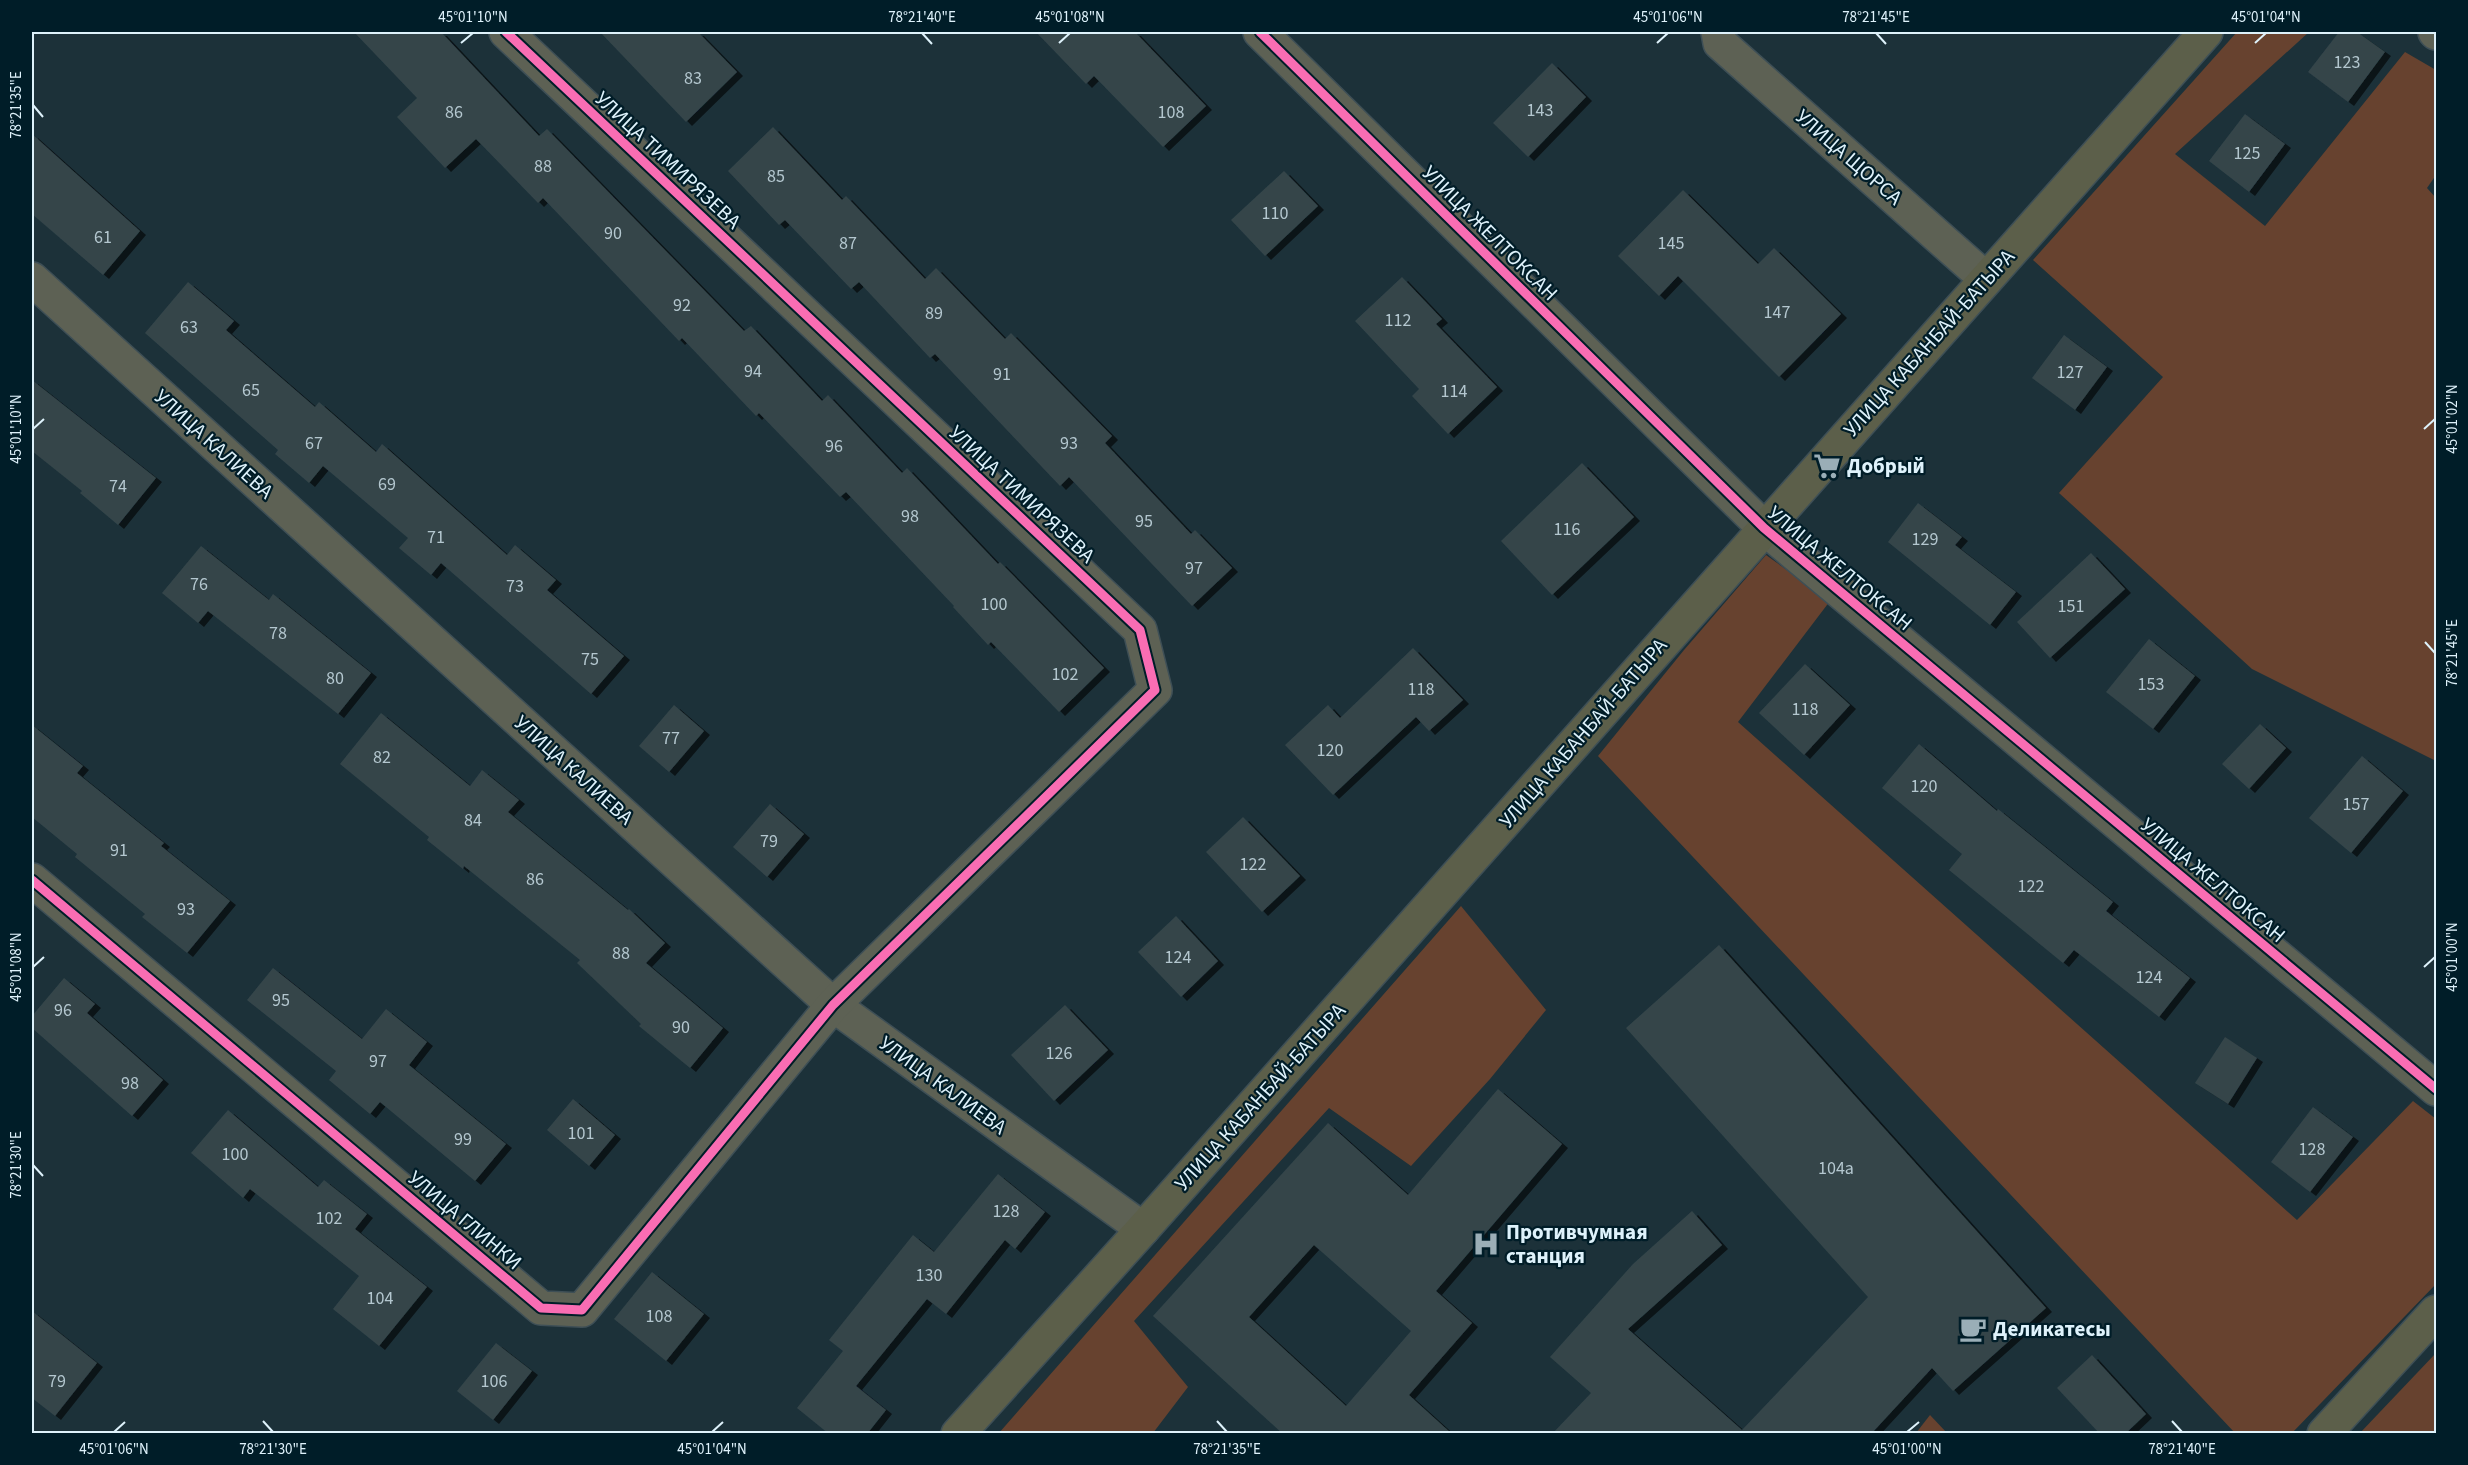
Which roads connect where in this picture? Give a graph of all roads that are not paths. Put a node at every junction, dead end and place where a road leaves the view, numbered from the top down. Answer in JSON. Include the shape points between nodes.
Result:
{"nodes":[{"id":1,"x":506,"y":32,"type":"edge"},
{"id":2,"x":1260,"y":32,"type":"edge"},
{"id":3,"x":1718,"y":32,"type":"edge"},
{"id":4,"x":2206,"y":32,"type":"edge"},
{"id":5,"x":32,"y":279,"type":"edge"},
{"id":6,"x":1986,"y":279,"type":"junction"},
{"id":7,"x":1764,"y":528,"type":"junction"},
{"id":8,"x":32,"y":880,"type":"edge"},
{"id":9,"x":833,"y":1005,"type":"junction"},
{"id":10,"x":2436,"y":1089,"type":"edge"},
{"id":11,"x":1143,"y":1229,"type":"junction"},
{"id":12,"x":2436,"y":1312,"type":"edge"},
{"id":13,"x":958,"y":1434,"type":"edge"},
{"id":14,"x":2324,"y":1434,"type":"edge"}],
"edges":[{"from":1,"to":9,"type":"street","name":"УЛИЦА ТИМИРЯЗЕВА","via":[[1140,630],[1155,690]]},
{"from":2,"to":7,"type":"street","name":"УЛИЦА ЖЕЛТОКСАН"},
{"from":3,"to":6,"type":"street","name":"УЛИЦА ЩОРСА","via":[[1720,43]]},
{"from":4,"to":6,"type":"main road","name":"УЛИЦА КАБАНБАЙ-БАТЫРА"},
{"from":5,"to":9,"type":"street","name":"УЛИЦА КАЛИЕВА"},
{"from":6,"to":7,"type":"main road","name":"УЛИЦА КАБАНБАЙ-БАТЫРА"},
{"from":7,"to":10,"type":"street","name":"УЛИЦА ЖЕЛТОКСАН"},
{"from":7,"to":11,"type":"main road","name":"УЛИЦА КАБАНБАЙ-БАТЫРА"},
{"from":8,"to":9,"type":"street","name":"УЛИЦА ГЛИНКИ","via":[[542,1308],[582,1311]]},
{"from":9,"to":11,"type":"street","name":"УЛИЦА КАЛИЕВА"},
{"from":11,"to":13,"type":"main road","name":"УЛИЦА КАБАНБАЙ-БАТЫРА"},
{"from":12,"to":14,"type":"main road"}]}
